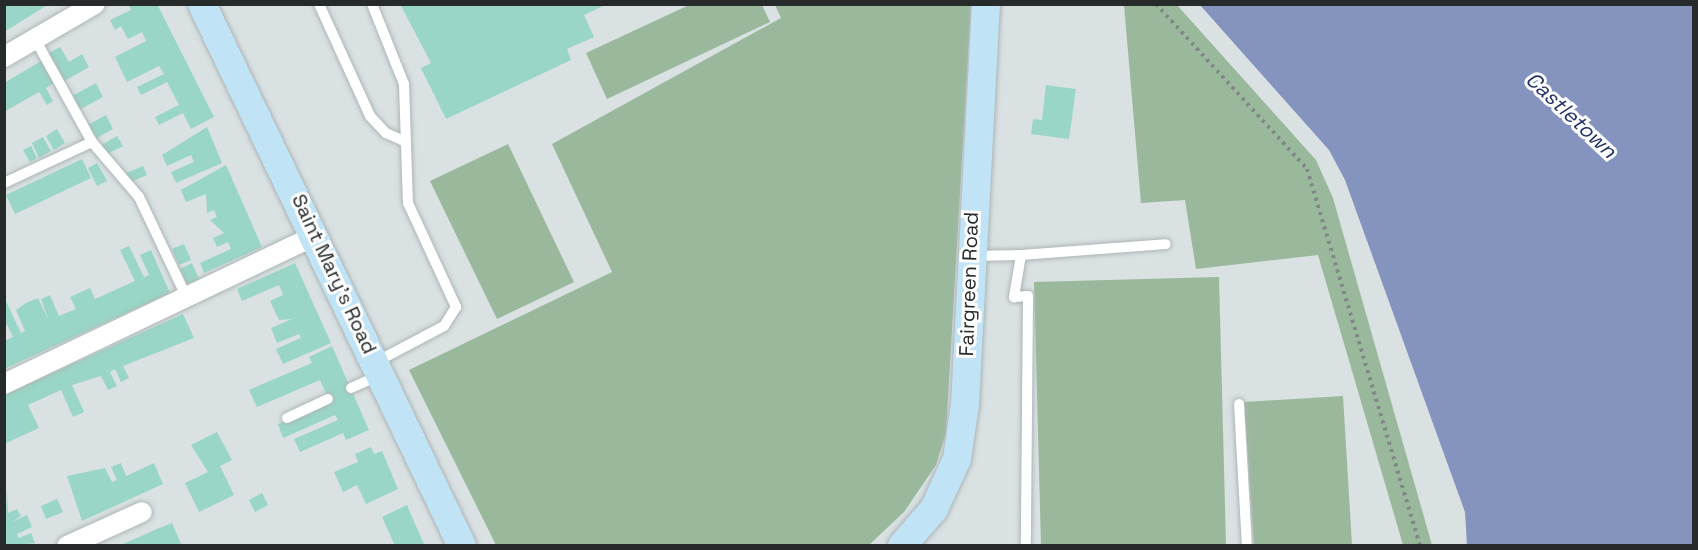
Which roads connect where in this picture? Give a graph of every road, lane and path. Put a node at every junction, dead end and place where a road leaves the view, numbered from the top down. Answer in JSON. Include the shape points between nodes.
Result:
{"nodes":[{"id":1,"x":95,"y":4,"type":"edge"},
{"id":2,"x":202,"y":4,"type":"edge"},
{"id":3,"x":319,"y":4,"type":"edge"},
{"id":4,"x":372,"y":4,"type":"edge"},
{"id":5,"x":986,"y":4,"type":"edge"},
{"id":6,"x":1156,"y":4,"type":"edge"},
{"id":7,"x":35,"y":39,"type":"junction"},
{"id":8,"x":4,"y":57,"type":"edge"},
{"id":9,"x":404,"y":141,"type":"junction"},
{"id":10,"x":92,"y":142,"type":"junction"},
{"id":11,"x":4,"y":183,"type":"edge"},
{"id":12,"x":315,"y":235,"type":"junction"},
{"id":13,"x":1166,"y":244,"type":"dead end"},
{"id":14,"x":1021,"y":255,"type":"junction"},
{"id":15,"x":971,"y":256,"type":"junction"},
{"id":16,"x":186,"y":296,"type":"junction"},
{"id":17,"x":378,"y":368,"type":"junction"},
{"id":18,"x":4,"y":384,"type":"edge"},
{"id":19,"x":351,"y":388,"type":"dead end"},
{"id":20,"x":328,"y":399,"type":"dead end"},
{"id":21,"x":1239,"y":404,"type":"dead end"},
{"id":22,"x":287,"y":418,"type":"dead end"},
{"id":23,"x":142,"y":512,"type":"dead end"},
{"id":24,"x":67,"y":546,"type":"edge"},
{"id":25,"x":462,"y":546,"type":"edge"},
{"id":26,"x":902,"y":546,"type":"edge"},
{"id":27,"x":1026,"y":546,"type":"edge"},
{"id":28,"x":1247,"y":546,"type":"edge"},
{"id":29,"x":1420,"y":546,"type":"edge"}],
"edges":[{"from":1,"to":7,"type":"street"},
{"from":2,"to":12,"type":"street","name":"Saint Mary's Road"},
{"from":3,"to":9,"type":"lane","via":[[370,116],[386,133]]},
{"from":4,"to":9,"type":"lane","via":[[404,84]]},
{"from":5,"to":15,"type":"street","name":"Fairgreen Road"},
{"from":6,"to":29,"type":"path","via":[[1307,169]]},
{"from":7,"to":8,"type":"street"},
{"from":7,"to":10,"type":"lane"},
{"from":9,"to":17,"type":"lane","via":[[408,202],[456,307],[444,326]]},
{"from":10,"to":11,"type":"lane"},
{"from":10,"to":16,"type":"lane","via":[[139,197]]},
{"from":12,"to":16,"type":"street"},
{"from":12,"to":17,"type":"street","name":"Saint Mary's Road"},
{"from":13,"to":14,"type":"lane"},
{"from":14,"to":15,"type":"lane"},
{"from":14,"to":27,"type":"lane","via":[[1014,297],[1028,296]]},
{"from":15,"to":26,"type":"street","name":"Fairgreen Road","via":[[957,459],[934,509]]},
{"from":16,"to":18,"type":"street"},
{"from":17,"to":19,"type":"lane"},
{"from":17,"to":25,"type":"street","name":"Saint Mary's Road"},
{"from":20,"to":22,"type":"lane"},
{"from":21,"to":28,"type":"lane"},
{"from":23,"to":24,"type":"street"}]}
